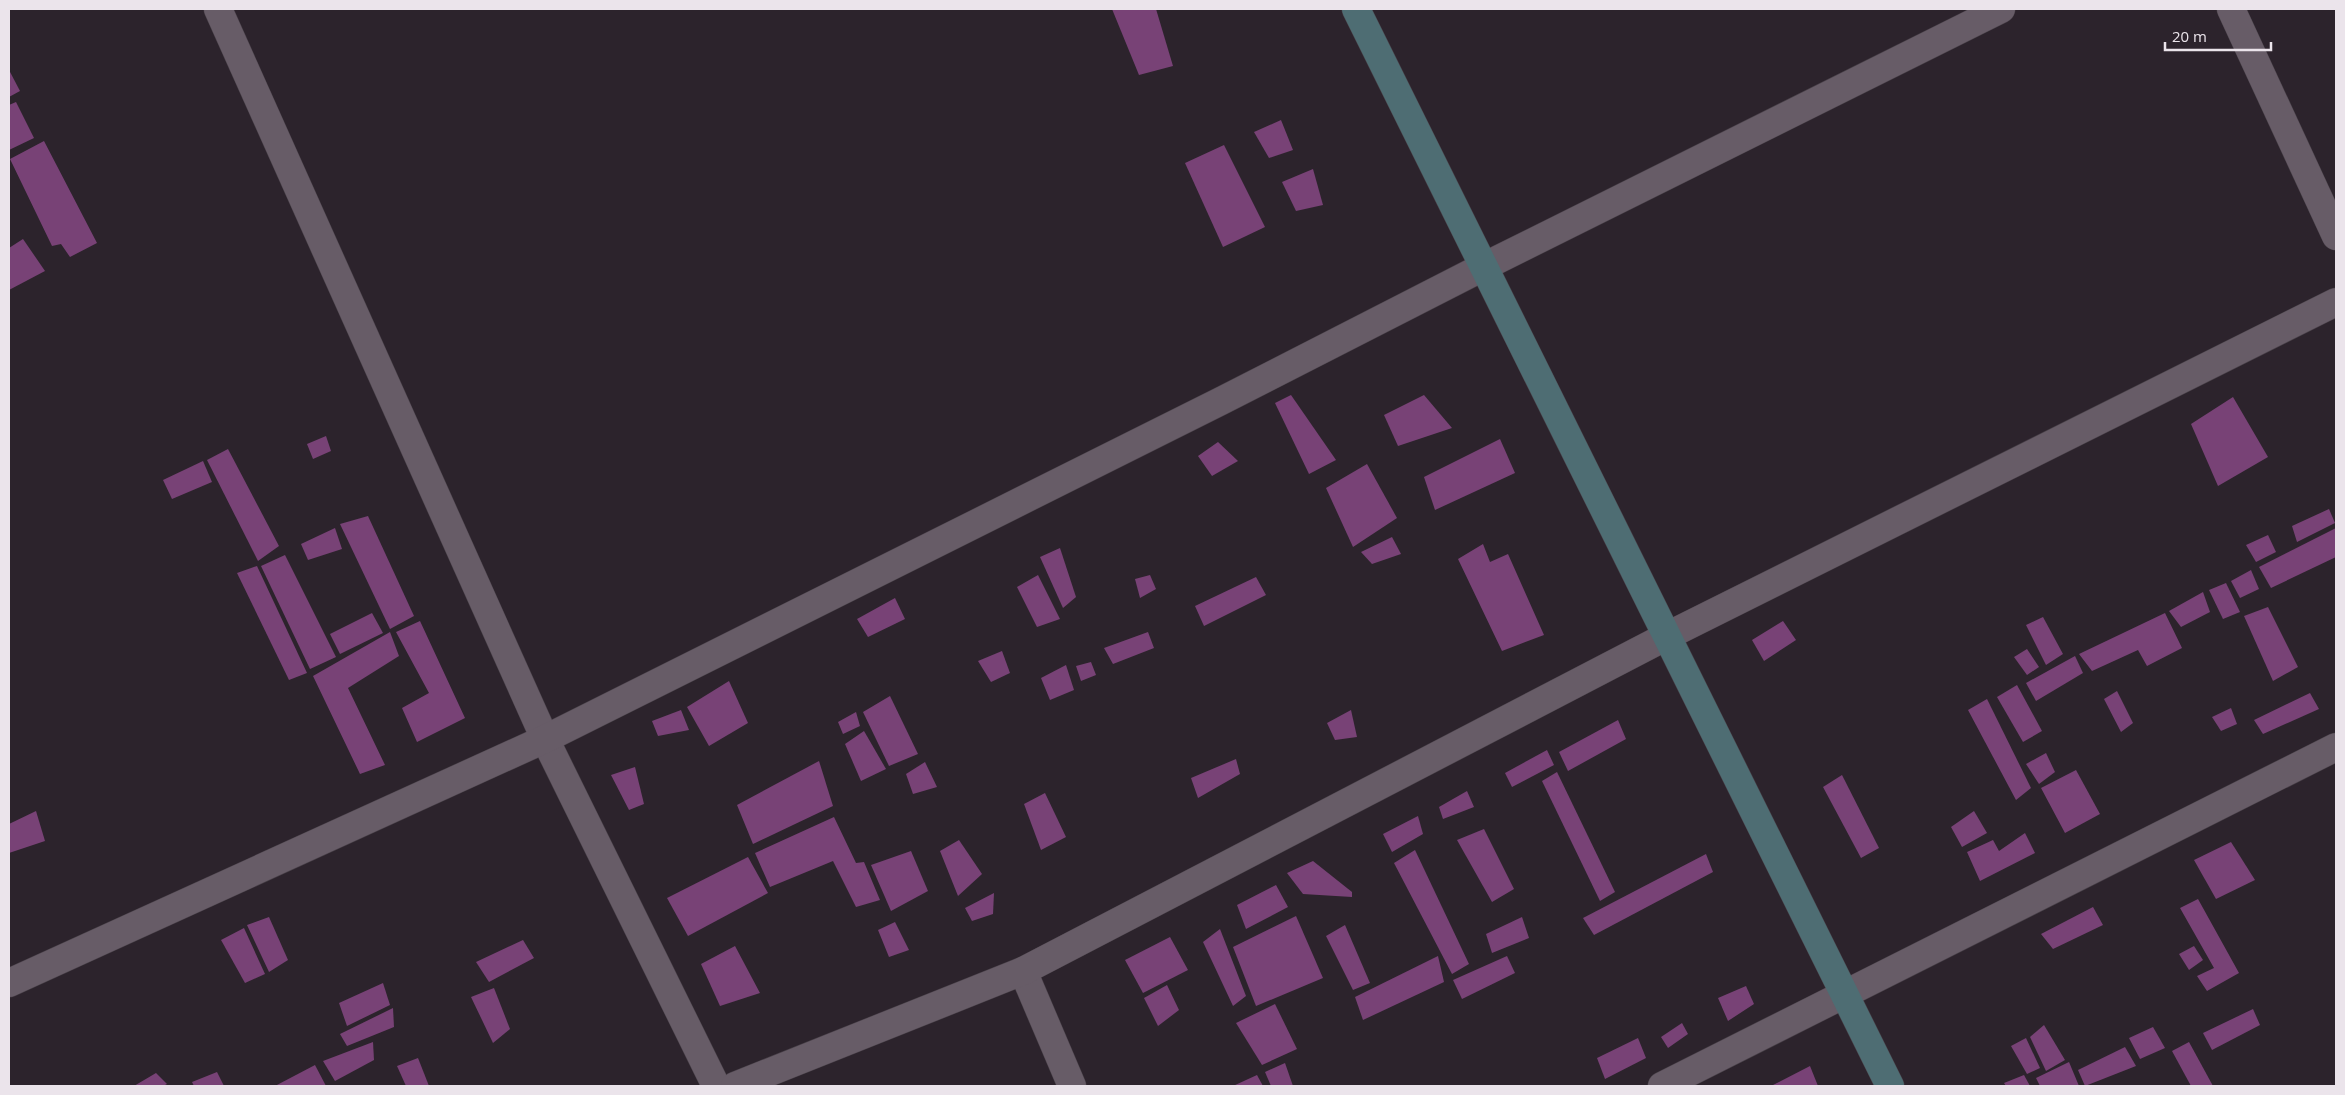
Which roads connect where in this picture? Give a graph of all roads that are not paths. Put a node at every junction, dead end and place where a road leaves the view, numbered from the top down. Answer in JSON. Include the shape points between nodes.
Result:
{"nodes":[{"id":1,"x":218,"y":9,"type":"edge"},
{"id":2,"x":1356,"y":9,"type":"edge"},
{"id":3,"x":2001,"y":9,"type":"edge"},
{"id":4,"x":2231,"y":9,"type":"edge"},
{"id":5,"x":2336,"y":236,"type":"edge"},
{"id":6,"x":1483,"y":267,"type":"junction"},
{"id":7,"x":2336,"y":302,"type":"edge"},
{"id":8,"x":1667,"y":636,"type":"junction"},
{"id":9,"x":545,"y":739,"type":"junction"},
{"id":10,"x":2336,"y":747,"type":"edge"},
{"id":11,"x":1023,"y":971,"type":"junction"},
{"id":12,"x":9,"y":984,"type":"edge"},
{"id":13,"x":1845,"y":996,"type":"junction"},
{"id":14,"x":716,"y":1086,"type":"edge"},
{"id":15,"x":735,"y":1086,"type":"edge"},
{"id":16,"x":1072,"y":1086,"type":"edge"},
{"id":17,"x":1662,"y":1086,"type":"edge"},
{"id":18,"x":1890,"y":1086,"type":"edge"}],
"edges":[{"from":1,"to":9,"type":"street"},
{"from":2,"to":6,"type":"street"},
{"from":3,"to":6,"type":"street"},
{"from":4,"to":5,"type":"street"},
{"from":6,"to":8,"type":"street"},
{"from":6,"to":9,"type":"street"},
{"from":7,"to":8,"type":"street"},
{"from":8,"to":11,"type":"street"},
{"from":8,"to":13,"type":"street"},
{"from":9,"to":12,"type":"street"},
{"from":9,"to":14,"type":"street"},
{"from":10,"to":13,"type":"street"},
{"from":11,"to":15,"type":"street"},
{"from":11,"to":16,"type":"street"},
{"from":13,"to":17,"type":"street"},
{"from":13,"to":18,"type":"street"}]}
